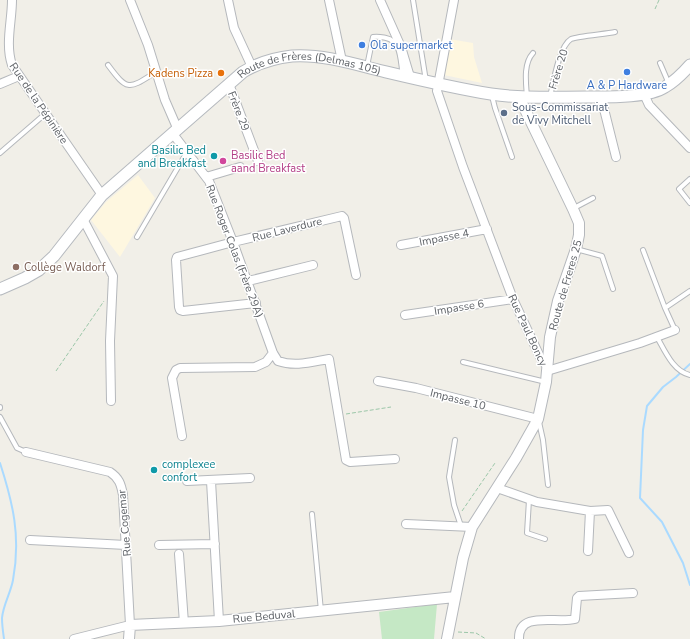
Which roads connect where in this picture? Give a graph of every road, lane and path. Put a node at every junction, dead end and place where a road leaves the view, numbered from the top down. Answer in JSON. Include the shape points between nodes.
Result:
{"nodes":[{"id":1,"x":12,"y":0,"type":"edge"},
{"id":2,"x":130,"y":0,"type":"edge"},
{"id":3,"x":228,"y":0,"type":"edge"},
{"id":4,"x":329,"y":0,"type":"edge"},
{"id":5,"x":380,"y":0,"type":"edge"},
{"id":6,"x":413,"y":0,"type":"edge"},
{"id":7,"x":454,"y":0,"type":"edge"},
{"id":8,"x":659,"y":0,"type":"edge"},
{"id":9,"x":655,"y":9,"type":"dead end"},
{"id":10,"x":615,"y":32,"type":"dead end"},
{"id":11,"x":532,"y":53,"type":"dead end"},
{"id":12,"x":342,"y":62,"type":"junction"},
{"id":13,"x":660,"y":63,"type":"dead end"},
{"id":14,"x":108,"y":65,"type":"dead end"},
{"id":15,"x":690,"y":65,"type":"edge"},
{"id":16,"x":252,"y":67,"type":"junction"},
{"id":17,"x":367,"y":67,"type":"junction"},
{"id":18,"x":156,"y":72,"type":"junction"},
{"id":19,"x":20,"y":76,"type":"junction"},
{"id":20,"x":407,"y":76,"type":"junction"},
{"id":21,"x":426,"y":81,"type":"junction"},
{"id":22,"x":0,"y":84,"type":"edge"},
{"id":23,"x":229,"y":84,"type":"junction"},
{"id":24,"x":438,"y":84,"type":"junction"},
{"id":25,"x":670,"y":84,"type":"junction"},
{"id":26,"x":491,"y":94,"type":"junction"},
{"id":27,"x":644,"y":94,"type":"junction"},
{"id":28,"x":523,"y":97,"type":"junction"},
{"id":29,"x":550,"y":97,"type":"junction"},
{"id":30,"x":601,"y":97,"type":"junction"},
{"id":31,"x":46,"y":114,"type":"junction"},
{"id":32,"x":176,"y":132,"type":"junction"},
{"id":33,"x":690,"y":148,"type":"edge"},
{"id":34,"x":188,"y":152,"type":"junction"},
{"id":35,"x":0,"y":153,"type":"edge"},
{"id":36,"x":512,"y":156,"type":"dead end"},
{"id":37,"x":616,"y":157,"type":"dead end"},
{"id":38,"x":258,"y":161,"type":"dead end"},
{"id":39,"x":240,"y":167,"type":"dead end"},
{"id":40,"x":206,"y":177,"type":"junction"},
{"id":41,"x":690,"y":179,"type":"edge"},
{"id":42,"x":102,"y":195,"type":"junction"},
{"id":43,"x":593,"y":198,"type":"dead end"},
{"id":44,"x":690,"y":204,"type":"edge"},
{"id":45,"x":573,"y":209,"type":"junction"},
{"id":46,"x":83,"y":219,"type":"junction"},
{"id":47,"x":487,"y":229,"type":"junction"},
{"id":48,"x":137,"y":237,"type":"dead end"},
{"id":49,"x":233,"y":242,"type":"junction"},
{"id":50,"x":401,"y":245,"type":"dead end"},
{"id":51,"x":576,"y":249,"type":"junction"},
{"id":52,"x":643,"y":250,"type":"dead end"},
{"id":53,"x":313,"y":265,"type":"dead end"},
{"id":54,"x":356,"y":274,"type":"dead end"},
{"id":55,"x":248,"y":281,"type":"junction"},
{"id":56,"x":613,"y":288,"type":"dead end"},
{"id":57,"x":0,"y":289,"type":"edge"},
{"id":58,"x":690,"y":291,"type":"edge"},
{"id":59,"x":514,"y":299,"type":"junction"},
{"id":60,"x":104,"y":301,"type":"dead end"},
{"id":61,"x":256,"y":303,"type":"junction"},
{"id":62,"x":665,"y":308,"type":"junction"},
{"id":63,"x":405,"y":316,"type":"dead end"},
{"id":64,"x":675,"y":330,"type":"joint"},
{"id":65,"x":657,"y":337,"type":"junction"},
{"id":66,"x":273,"y":353,"type":"junction"},
{"id":67,"x":463,"y":362,"type":"dead end"},
{"id":68,"x":547,"y":368,"type":"junction"},
{"id":69,"x":56,"y":371,"type":"dead end"},
{"id":70,"x":689,"y":375,"type":"edge"},
{"id":71,"x":378,"y":381,"type":"dead end"},
{"id":72,"x":544,"y":381,"type":"junction"},
{"id":73,"x":111,"y":401,"type":"dead end"},
{"id":74,"x":391,"y":407,"type":"dead end"},
{"id":75,"x":339,"y":415,"type":"junction"},
{"id":76,"x":0,"y":417,"type":"edge"},
{"id":77,"x":538,"y":419,"type":"junction"},
{"id":78,"x":182,"y":436,"type":"dead end"},
{"id":79,"x":455,"y":440,"type":"dead end"},
{"id":80,"x":26,"y":452,"type":"joint"},
{"id":81,"x":395,"y":459,"type":"dead end"},
{"id":82,"x":495,"y":463,"type":"dead end"},
{"id":83,"x":250,"y":478,"type":"dead end"},
{"id":84,"x":187,"y":481,"type":"dead end"},
{"id":85,"x":211,"y":481,"type":"junction"},
{"id":86,"x":548,"y":485,"type":"dead end"},
{"id":87,"x":497,"y":488,"type":"junction"},
{"id":88,"x":529,"y":499,"type":"junction"},
{"id":89,"x":590,"y":511,"type":"junction"},
{"id":90,"x":312,"y":514,"type":"dead end"},
{"id":91,"x":458,"y":515,"type":"junction"},
{"id":92,"x":406,"y":524,"type":"dead end"},
{"id":93,"x":467,"y":526,"type":"junction"},
{"id":94,"x":545,"y":539,"type":"dead end"},
{"id":95,"x":30,"y":540,"type":"dead end"},
{"id":96,"x":215,"y":544,"type":"junction"},
{"id":97,"x":126,"y":545,"type":"junction"},
{"id":98,"x":159,"y":545,"type":"dead end"},
{"id":99,"x":588,"y":551,"type":"dead end"},
{"id":100,"x":629,"y":552,"type":"dead end"},
{"id":101,"x":179,"y":554,"type":"dead end"},
{"id":102,"x":632,"y":593,"type":"dead end"},
{"id":103,"x":455,"y":597,"type":"junction"},
{"id":104,"x":321,"y":611,"type":"junction"},
{"id":105,"x":219,"y":621,"type":"junction"},
{"id":106,"x":184,"y":623,"type":"junction"},
{"id":107,"x":130,"y":625,"type":"junction"},
{"id":108,"x":448,"y":635,"type":"edge"},
{"id":109,"x":74,"y":639,"type":"edge"},
{"id":110,"x":129,"y":639,"type":"edge"},
{"id":111,"x":486,"y":639,"type":"edge"},
{"id":112,"x":519,"y":639,"type":"edge"}],
"edges":[{"from":1,"to":19,"type":"street","name":"Rue de la Pépinière","via":[[9,57]]},
{"from":2,"to":18,"type":"street","name":"Rue Roger Colas (Frère 29A)"},
{"from":3,"to":16,"type":"street","via":[[234,28]]},
{"from":4,"to":12,"type":"street"},
{"from":5,"to":20,"type":"street","via":[[401,47]]},
{"from":6,"to":21,"type":"lane"},
{"from":7,"to":24,"type":"street"},
{"from":8,"to":9,"type":"path"},
{"from":10,"to":29,"type":"lane","name":"Frère 20","via":[[572,39],[566,44]]},
{"from":11,"to":28,"type":"lane"},
{"from":12,"to":16,"type":"main road","name":"Route de Frères (Delmas 105)","via":[[309,56],[292,56]]},
{"from":12,"to":17,"type":"main road","name":"Route de Frères (Delmas 105)"},
{"from":13,"to":25,"type":"lane"},
{"from":14,"to":18,"type":"lane","via":[[127,85],[135,85]]},
{"from":15,"to":25,"type":"main road","name":"Route de Frères (Delmas 105)"},
{"from":16,"to":23,"type":"main road","name":"Route de Frères (Delmas 105)"},
{"from":17,"to":20,"type":"main road","name":"Route de Frères (Delmas 105)"},
{"from":17,"to":20,"type":"lane","via":[[373,37],[392,39],[398,47]]},
{"from":18,"to":32,"type":"street","name":"Rue Roger Colas (Frère 29A)"},
{"from":19,"to":22,"type":"street"},
{"from":19,"to":31,"type":"street","name":"Rue de la Pépinière"},
{"from":20,"to":21,"type":"main road","name":"Route de Frères (Delmas 105)"},
{"from":21,"to":24,"type":"main road","name":"Route de Frères (Delmas 105)"},
{"from":23,"to":32,"type":"main road","name":"Route de Frères (Delmas 105)"},
{"from":23,"to":38,"type":"street","name":"Frère 29"},
{"from":24,"to":26,"type":"main road","name":"Route de Frères (Delmas 105)"},
{"from":24,"to":47,"type":"street","name":"Rue Paul Boncy","via":[[437,91]]},
{"from":25,"to":27,"type":"main road","name":"Route de Frères (Delmas 105)","via":[[653,93]]},
{"from":26,"to":28,"type":"main road","name":"Route de Frères (Delmas 105)"},
{"from":26,"to":36,"type":"lane"},
{"from":27,"to":30,"type":"main road","name":"Route de Frères (Delmas 105)"},
{"from":27,"to":33,"type":"street","via":[[649,105]]},
{"from":28,"to":29,"type":"main road","name":"Route de Frères (Delmas 105)"},
{"from":28,"to":45,"type":"street","name":"Route de Freres 25"},
{"from":29,"to":30,"type":"main road","name":"Route de Frères (Delmas 105)"},
{"from":30,"to":37,"type":"street"},
{"from":31,"to":35,"type":"lane"},
{"from":31,"to":42,"type":"street","name":"Rue de la Pépinière"},
{"from":32,"to":34,"type":"street","name":"Rue Roger Colas (Frère 29A)"},
{"from":32,"to":42,"type":"main road","name":"Route de Frères (Delmas 105)"},
{"from":34,"to":40,"type":"street","name":"Rue Roger Colas (Frère 29A)"},
{"from":34,"to":48,"type":"lane"},
{"from":39,"to":40,"type":"street"},
{"from":40,"to":49,"type":"street","name":"Rue Roger Colas (Frère 29A)"},
{"from":41,"to":44,"type":"lane","via":[[679,189]]},
{"from":42,"to":46,"type":"main road","name":"Route de Frères (Delmas 105)"},
{"from":43,"to":45,"type":"lane"},
{"from":45,"to":51,"type":"street","name":"Route de Freres 25","via":[[579,223]]},
{"from":46,"to":57,"type":"main road","name":"Route de Frères (Delmas 105)","via":[[54,256],[39,270]]},
{"from":46,"to":73,"type":"street","via":[[113,276]]},
{"from":47,"to":50,"type":"street","name":"Impasse 4"},
{"from":47,"to":59,"type":"street","name":"Rue Paul Boncy"},
{"from":49,"to":54,"type":"street","name":"Rue Laverdure","via":[[342,216]]},
{"from":49,"to":55,"type":"street","name":"Rue Roger Colas (Frère 29A)"},
{"from":49,"to":61,"type":"street","name":"Rue Laverdure","via":[[179,256],[176,260],[180,310]]},
{"from":51,"to":56,"type":"lane","via":[[602,256]]},
{"from":51,"to":68,"type":"street","name":"Route de Freres 25","via":[[558,301],[550,337]]},
{"from":52,"to":62,"type":"lane"},
{"from":53,"to":55,"type":"street"},
{"from":55,"to":61,"type":"street","name":"Rue Roger Colas (Frère 29A)"},
{"from":58,"to":62,"type":"lane"},
{"from":59,"to":63,"type":"street","name":"Impasse 6"},
{"from":59,"to":68,"type":"street","name":"Rue Paul Boncy"},
{"from":60,"to":69,"type":"path"},
{"from":61,"to":66,"type":"street","name":"Rue Roger Colas (Frère 29A)"},
{"from":62,"to":64,"type":"lane"},
{"from":64,"to":65,"type":"street"},
{"from":65,"to":68,"type":"street"},
{"from":65,"to":70,"type":"lane","via":[[672,363]]},
{"from":66,"to":75,"type":"street","via":[[278,361],[286,364],[296,365],[329,359]]},
{"from":66,"to":78,"type":"street","via":[[266,362],[255,367],[176,370],[172,378]]},
{"from":67,"to":72,"type":"lane"},
{"from":68,"to":72,"type":"street","name":"Rue Paul Boncy"},
{"from":71,"to":77,"type":"street","name":"Impasse 10"},
{"from":72,"to":77,"type":"street","name":"Rue Paul Boncy"},
{"from":74,"to":75,"type":"path"},
{"from":75,"to":81,"type":"street","via":[[348,461]]},
{"from":76,"to":80,"type":"lane","name":"Rue Cogemar","via":[[17,448]]},
{"from":77,"to":86,"type":"lane"},
{"from":77,"to":87,"type":"street","name":"Rue Paul Boncy"},
{"from":79,"to":91,"type":"lane","via":[[449,477]]},
{"from":80,"to":97,"type":"street","name":"Rue Cogemar","via":[[110,472],[116,476],[123,495]]},
{"from":82,"to":91,"type":"path"},
{"from":83,"to":85,"type":"street"},
{"from":84,"to":85,"type":"street"},
{"from":85,"to":96,"type":"street"},
{"from":87,"to":88,"type":"street"},
{"from":87,"to":93,"type":"street","name":"Rue Paul Boncy"},
{"from":88,"to":89,"type":"street"},
{"from":88,"to":94,"type":"lane","via":[[527,533]]},
{"from":89,"to":99,"type":"street"},
{"from":89,"to":100,"type":"street","via":[[610,511]]},
{"from":90,"to":104,"type":"lane"},
{"from":91,"to":93,"type":"lane"},
{"from":92,"to":93,"type":"street"},
{"from":93,"to":103,"type":"street","name":"Rue Paul Boncy"},
{"from":95,"to":97,"type":"street"},
{"from":96,"to":98,"type":"street"},
{"from":96,"to":105,"type":"street"},
{"from":97,"to":107,"type":"street","name":"Rue Cogemar"},
{"from":101,"to":106,"type":"street"},
{"from":102,"to":112,"type":"street","via":[[579,596],[576,598],[575,619],[528,622],[521,627]]},
{"from":103,"to":104,"type":"street","name":"Rue Beduval"},
{"from":103,"to":108,"type":"street","name":"Rue Paul Boncy"},
{"from":104,"to":105,"type":"street","name":"Rue Beduval"},
{"from":105,"to":106,"type":"street","name":"Rue Beduval"},
{"from":106,"to":107,"type":"street","name":"Rue Beduval"},
{"from":107,"to":109,"type":"street","name":"Rue Beduval"},
{"from":107,"to":110,"type":"street","name":"Rue Cogemar"},
{"from":108,"to":111,"type":"path","via":[[476,633]]}]}
